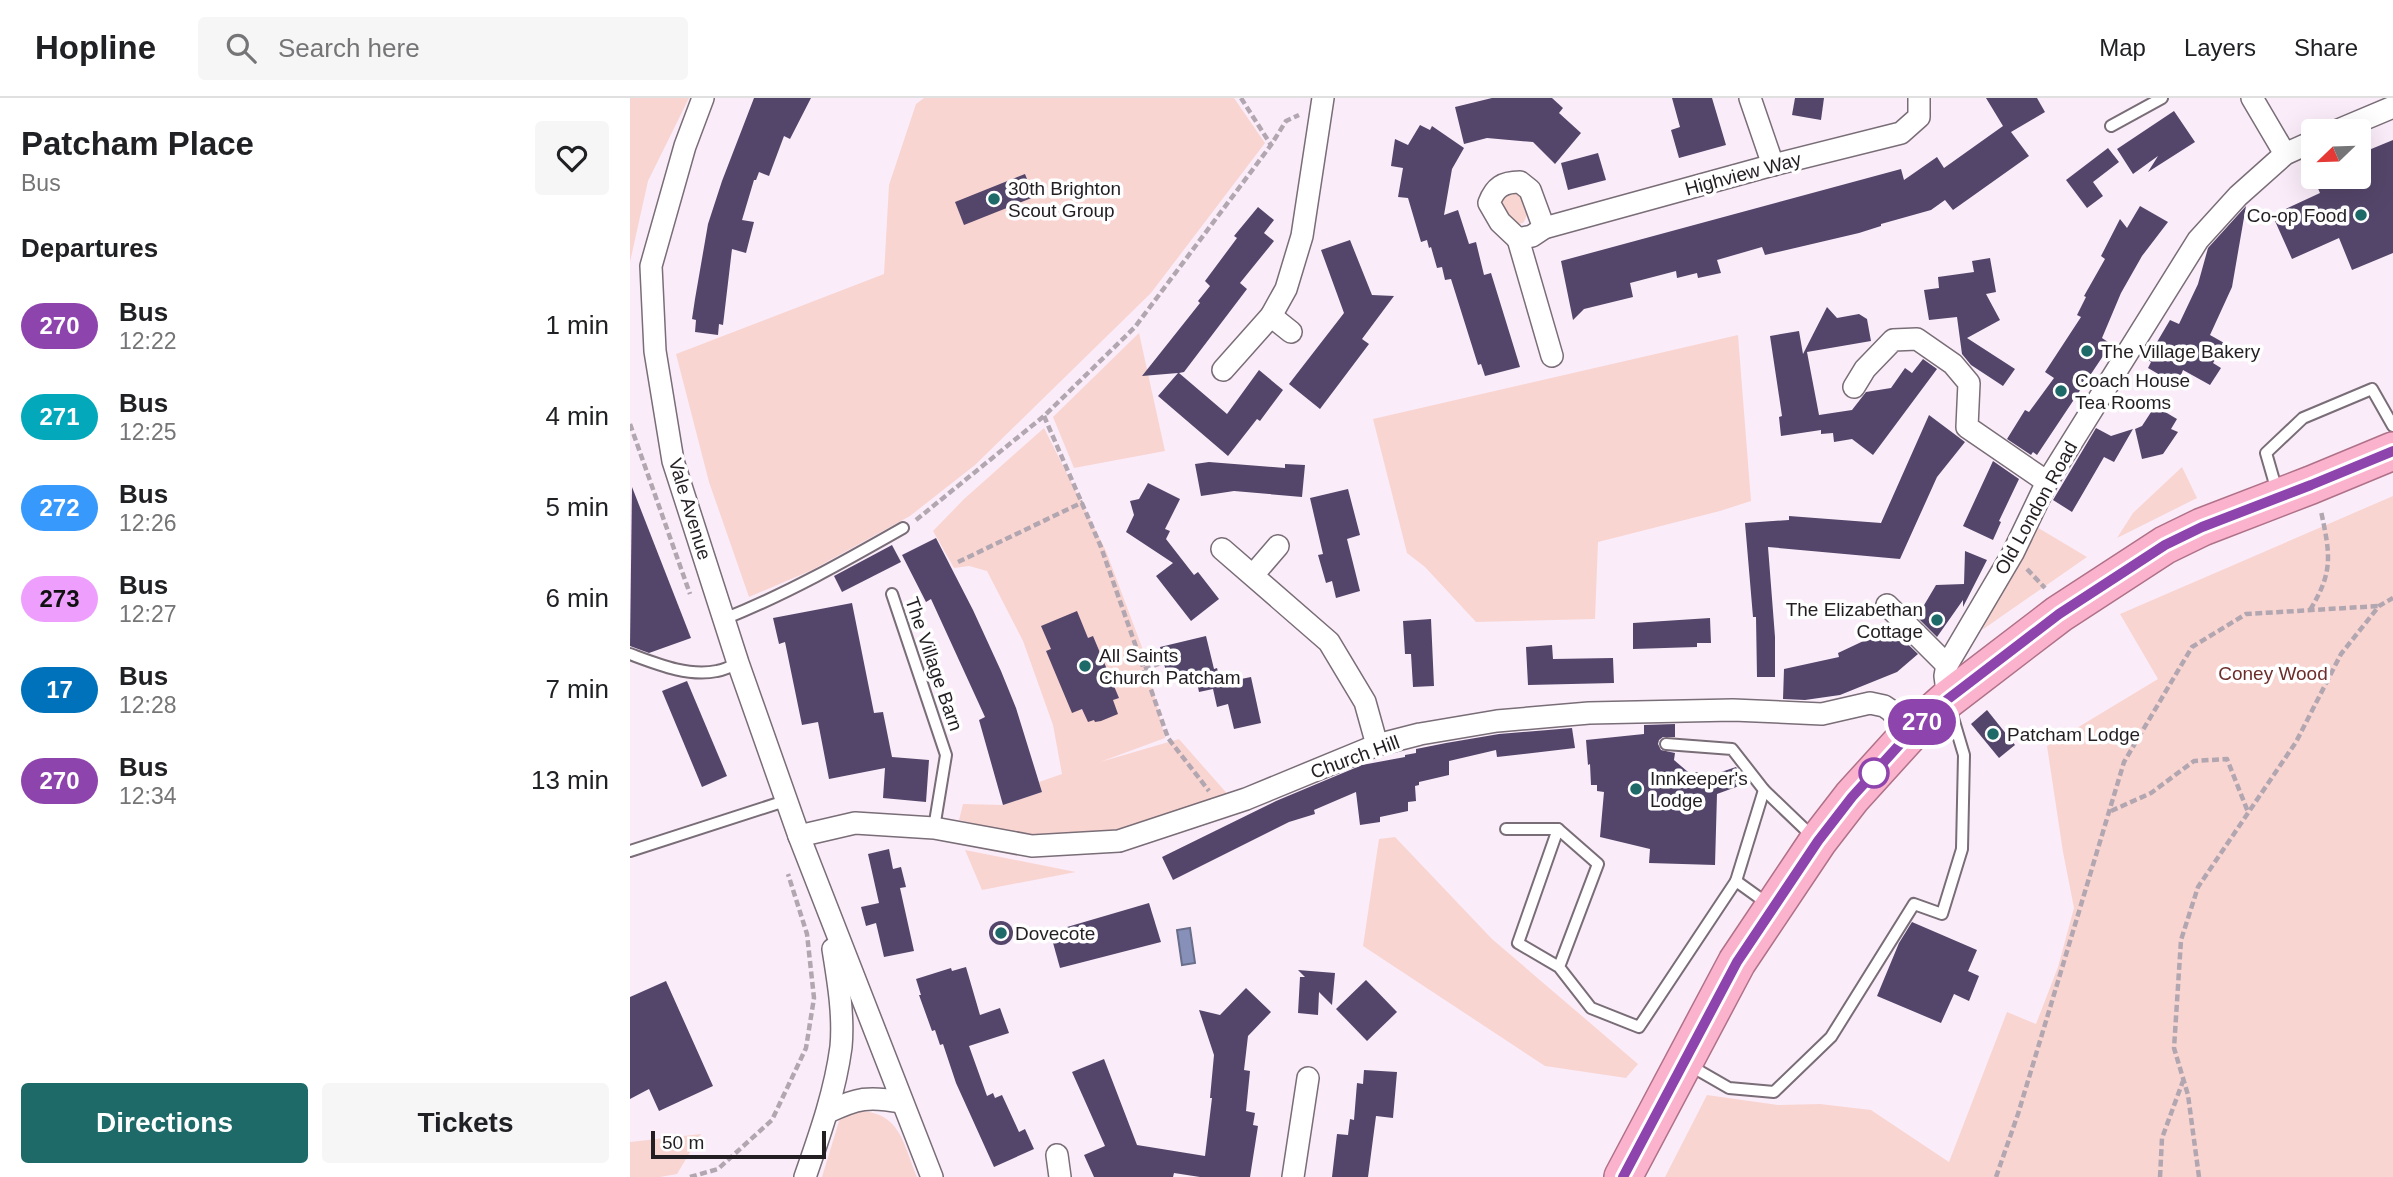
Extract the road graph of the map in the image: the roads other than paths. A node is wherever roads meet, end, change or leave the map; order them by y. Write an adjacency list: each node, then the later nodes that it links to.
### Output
1 (704, 98): 30 (street, Vale Avenue)
2 (1750, 98): 12 (street)
3 (1919, 98): 12 (street, Highview Way)
4 (2162, 98): 9 (lane)
5 (2252, 98): 11 (street)
6 (1322, 100): 15 (street)
7 (2393, 107): 8 (street)
8 (2364, 119)
9 (2110, 126)
10 (2301, 146): 11 (street, Old London Road)
11 (2285, 153): 22 (street, Old London Road)
12 (1773, 165): 13 (street, Highview Way)
13 (1545, 228): 14 (street, Highview Way); 14 (street)
14 (1518, 239): 17 (street)
15 (1271, 316): 16 (street); 18 (street)
16 (1291, 332)
17 (1552, 356)
18 (1223, 370)
19 (1854, 387): 22 (street)
20 (2393, 426): 23 (lane)
21 (2393, 451): 23 (highway)
22 (2047, 482): 33 (street, Old London Road)
23 (2278, 497): 33 (highway)
24 (903, 528): 30 (lane)
25 (1278, 546): 27 (street)
26 (1222, 550): 27 (street)
27 (1253, 575): 36 (street)
28 (892, 594): 39 (lane, The Village Barn)
29 (1887, 605): 33 (street)
30 (724, 619): 32 (street, Vale Avenue)
31 (630, 653): 32 (lane)
32 (738, 663): 38 (street, Vale Avenue)
33 (1948, 682): 34 (highway); 49 (lane)
34 (1911, 732): 36 (street, Church Hill); 43 (highway)
35 (1666, 744): 37 (lane)
36 (1377, 745): 39 (street, Church Hill)
37 (1764, 790): 43 (lane); 45 (lane)
38 (788, 800): 42 (street, Vale Avenue); 44 (lane)
39 (934, 828): 42 (street, Church Hill)
40 (1506, 829): 41 (lane)
41 (1558, 829): 48 (lane); 48 (lane)
42 (799, 836): 47 (street, Vale Avenue)
43 (1818, 841): 46 (highway)
44 (630, 851)
45 (1736, 881): 46 (lane); 48 (lane)
46 (1773, 908): 49 (highway)
47 (827, 909): 51 (street, Vale Avenue); 52 (street, Vale Avenue)
48 (1559, 967)
49 (1683, 1061): 58 (highway)
50 (1308, 1078): 57 (street)
51 (901, 1102): 52 (street); 55 (street, Vale Avenue)
52 (828, 1112): 54 (street, Vale Avenue)
53 (1057, 1155): 56 (street)
54 (805, 1177)
55 (932, 1177)
56 (1060, 1177)
57 (1293, 1177)
58 (1623, 1177)

